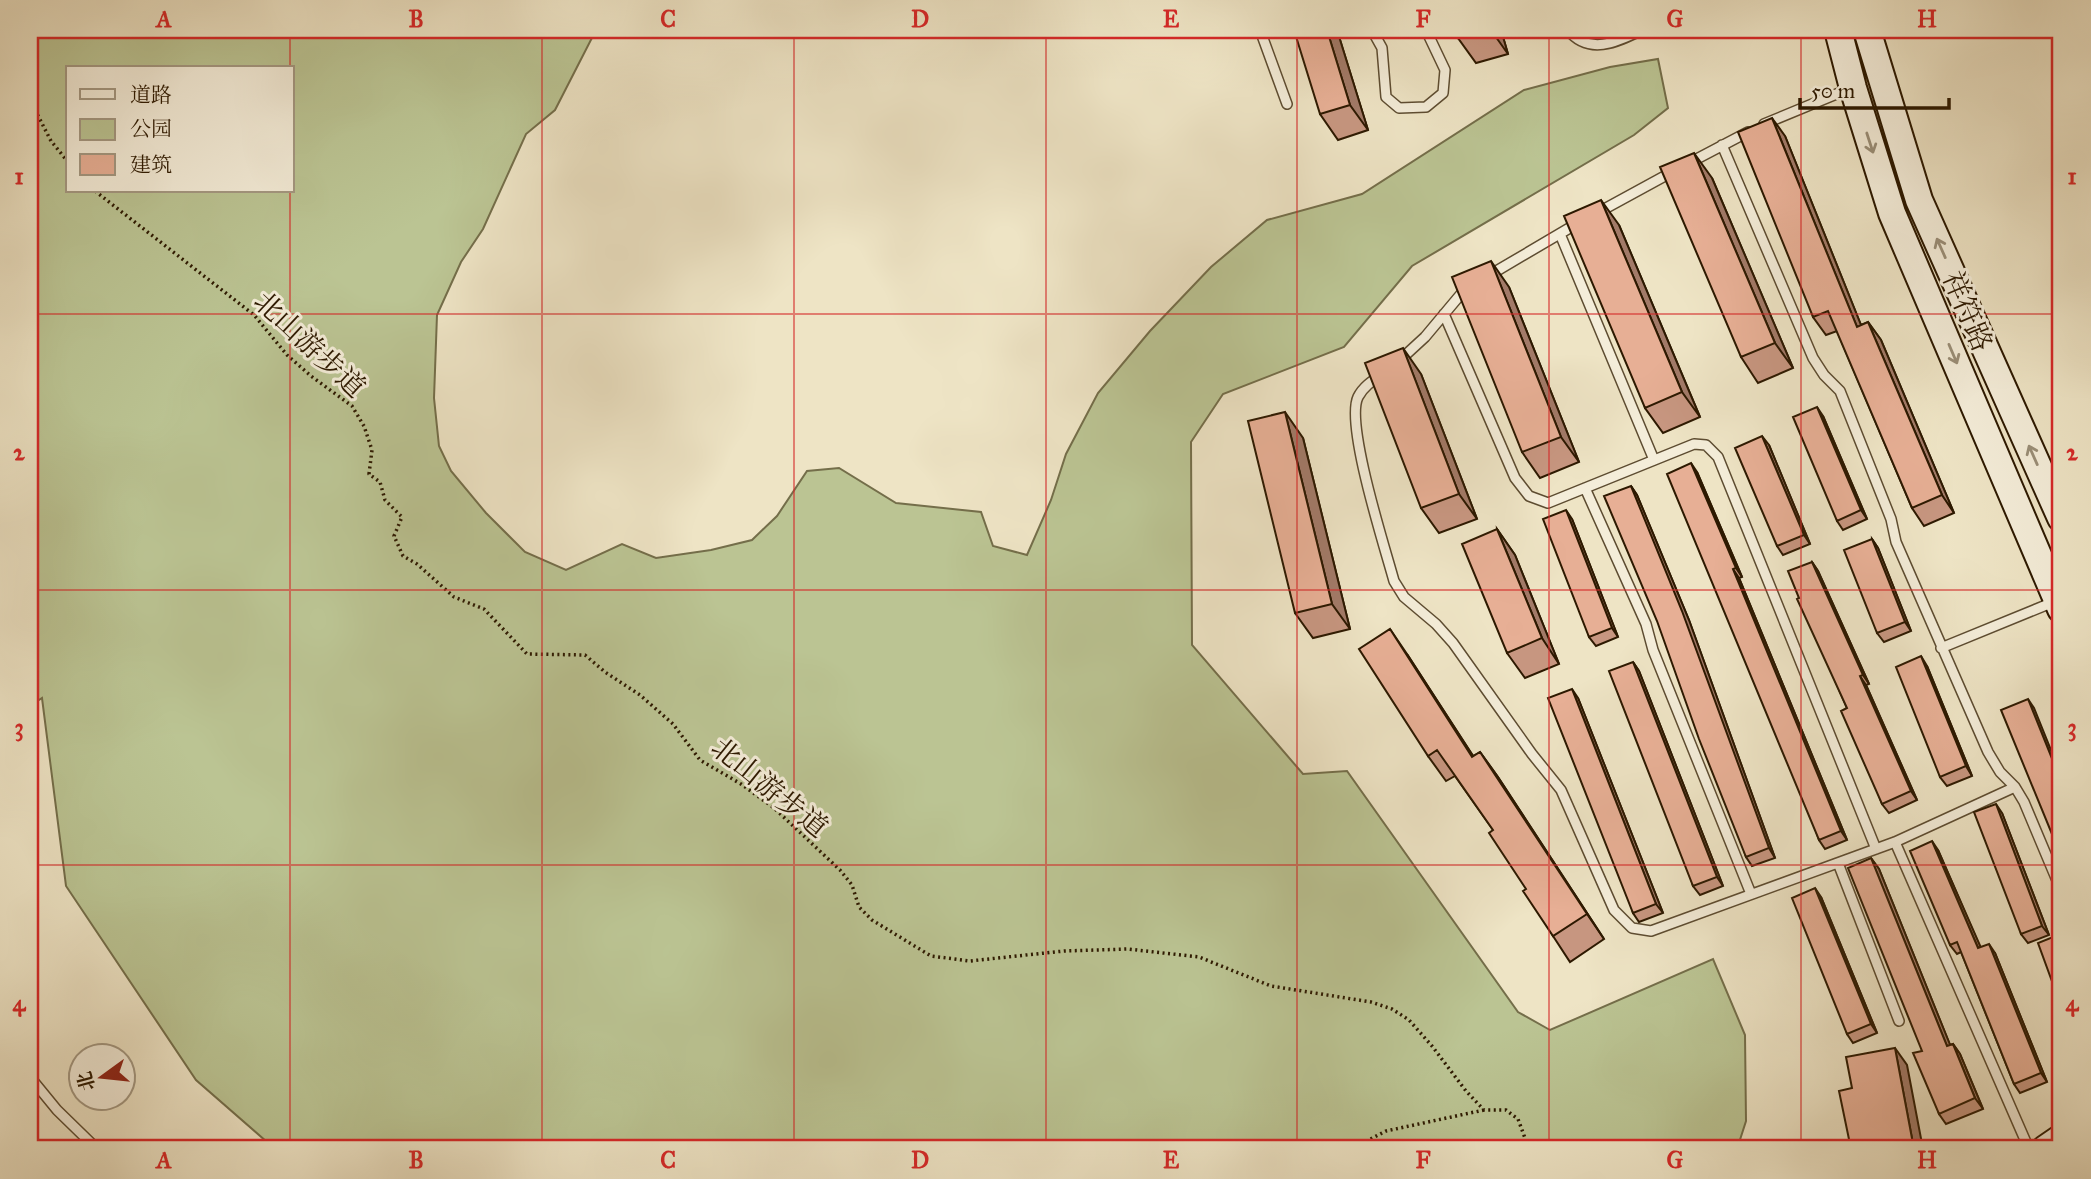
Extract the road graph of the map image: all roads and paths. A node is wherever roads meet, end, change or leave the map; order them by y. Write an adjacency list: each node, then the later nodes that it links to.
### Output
1 (1260, 30): 10 (lane)
2 (1372, 30): 3 (lane)
3 (1426, 30)
4 (1568, 30): 5 (lane)
5 (1642, 30)
6 (1838, 30): 8 (main road, 祥符路)
7 (1867, 30): 18 (main road, 祥符路, one-way to 7)
8 (1853, 88): 11 (lane); 19 (main road, 祥符路, one-way to 19)
9 (30, 100): 12 (path)
10 (1287, 104)
11 (1722, 145): 14 (lane); 20 (lane)
12 (66, 160)
13 (96, 192): 29 (path, 北山游步道)
14 (1560, 234): 15 (lane); 16 (lane)
15 (1444, 314): 17 (lane); 26 (lane)
16 (1654, 460): 17 (lane); 23 (lane)
17 (1585, 488): 26 (lane)
18 (2061, 518)
19 (2059, 605): 20 (lane)
20 (1941, 648): 21 (lane)
21 (2015, 787): 22 (lane); 25 (lane)
22 (1895, 842): 23 (lane); 34 (lane)
23 (1876, 849): 24 (lane)
24 (1838, 863): 26 (lane); 27 (lane)
25 (2061, 890)
26 (1751, 894)
27 (1899, 1021)
28 (30, 1077): 31 (lane)
29 (1484, 1110): 32 (path); 33 (path)
30 (2061, 1138): 35 (main road)
31 (97, 1149)
32 (1351, 1149)
33 (1529, 1149)
34 (2029, 1149)
35 (2045, 1149)

